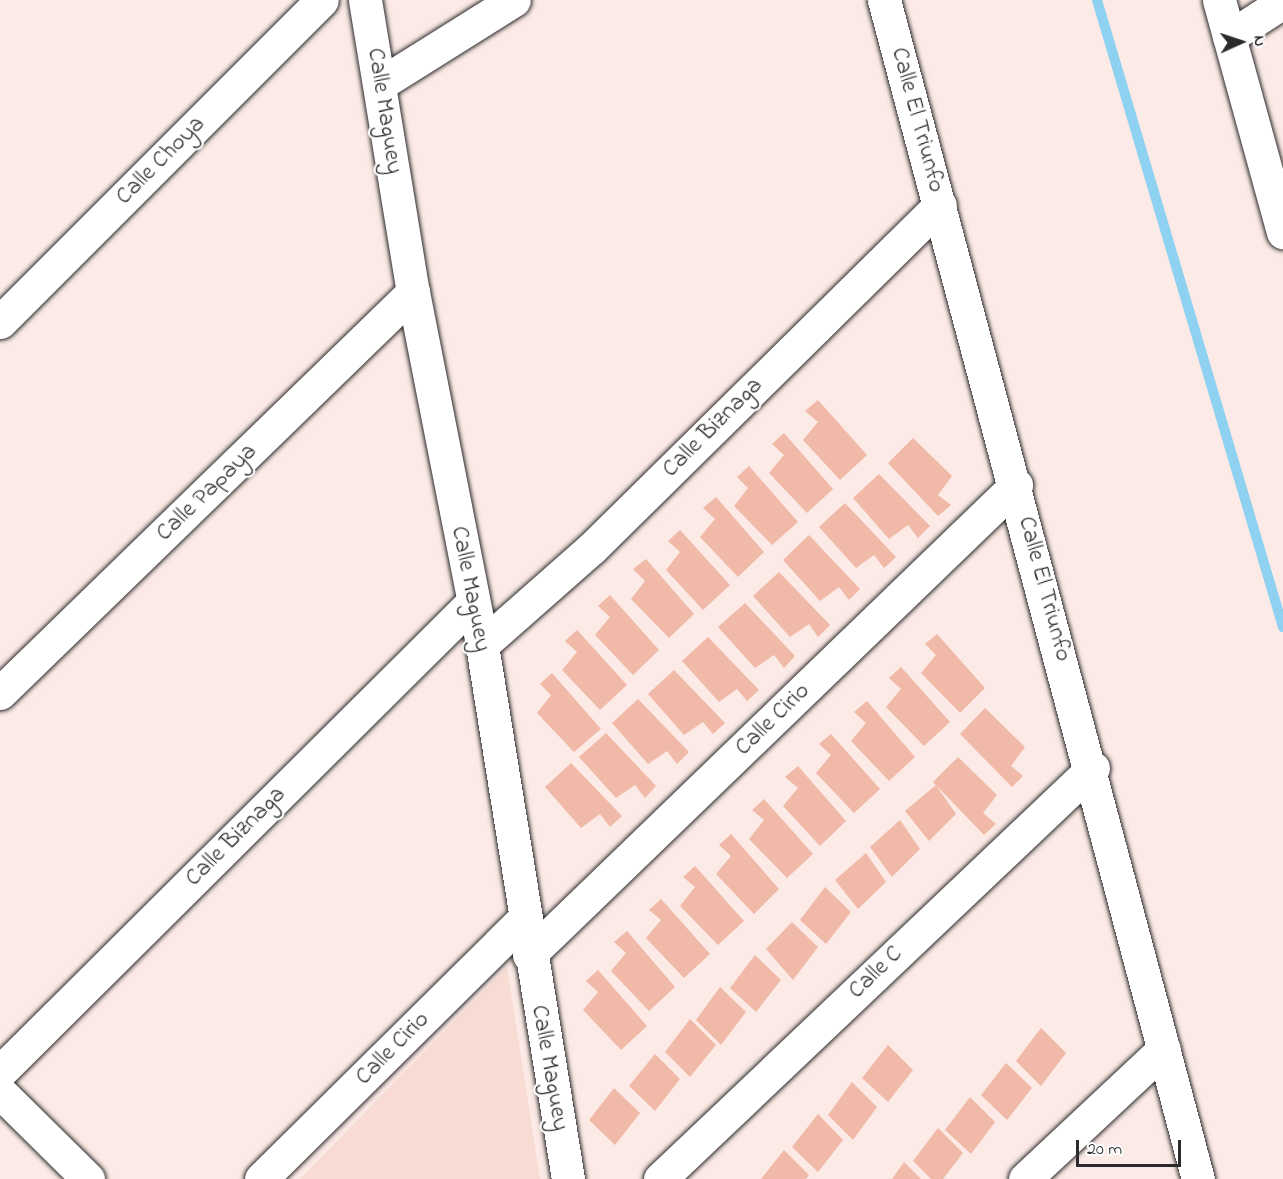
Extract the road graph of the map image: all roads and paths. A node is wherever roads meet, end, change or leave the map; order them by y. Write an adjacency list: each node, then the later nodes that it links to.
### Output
1 (322, 0): 12 (street, Calle Choya)
2 (365, 0): 8 (street, Calle Maguey)
3 (514, 0): 8 (street)
4 (884, 0): 9 (street, Calle El Triunfo)
5 (1219, 0): 7 (street)
6 (1283, 2): 7 (street)
7 (1229, 37): 10 (street)
8 (380, 84): 11 (street, Calle Maguey)
9 (940, 205): 13 (street, Calle El Triunfo); 15 (street, Calle Biznaga)
10 (1283, 232)
11 (413, 292): 14 (street, Calle Maguey); 16 (street, Calle Papaya)
12 (0, 322)
13 (1016, 485): 17 (street, Calle El Triunfo); 19 (street, Calle Cirio)
14 (472, 603): 15 (street, Calle Maguey); 21 (street, Calle Biznaga)
15 (482, 645): 18 (street, Calle Maguey)
16 (0, 693)
17 (1093, 768): 20 (street, Calle El Triunfo); 26 (street, Calle C)
18 (525, 918): 19 (street, Calle Maguey); 24 (street, Calle Cirio)
19 (529, 955): 25 (street, Calle Maguey)
20 (1164, 1049): 27 (street); 28 (street, Calle El Triunfo)
21 (0, 1072)
22 (0, 1092): 23 (street)
23 (88, 1179)
24 (261, 1179)
25 (568, 1179)
26 (660, 1179)
27 (1025, 1179)
28 (1198, 1179)

